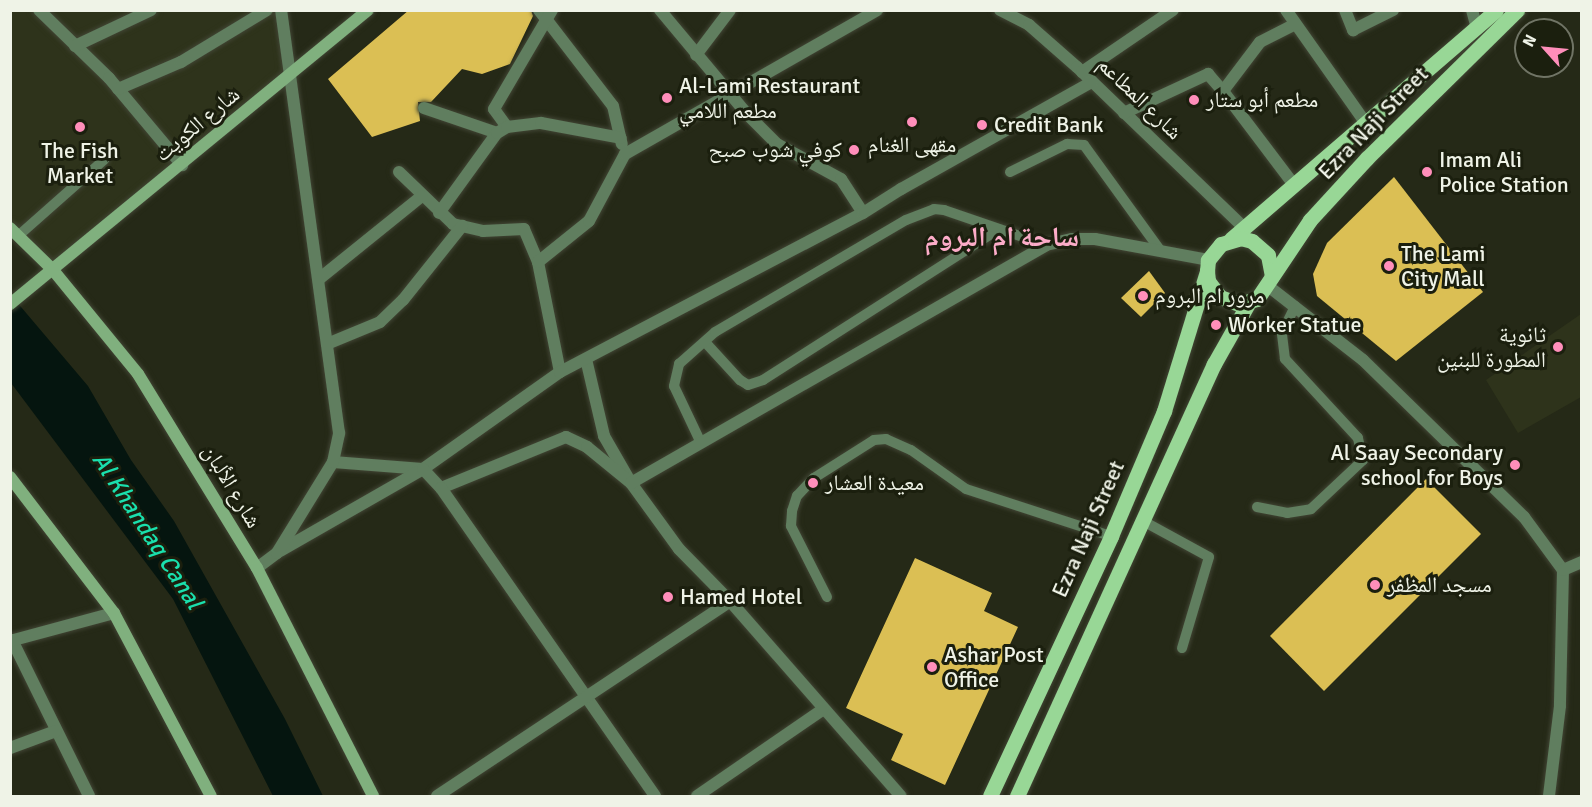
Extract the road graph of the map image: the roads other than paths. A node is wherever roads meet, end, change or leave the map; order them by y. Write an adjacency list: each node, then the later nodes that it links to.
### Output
1 (39, 10): 20 (street)
2 (151, 10): 20 (street)
3 (267, 10): 25 (street)
4 (368, 10): 23 (main road, شارع الكويت)
5 (660, 10): 21 (street)
6 (730, 10): 21 (street)
7 (877, 10): 27 (street)
8 (1000, 10): 22 (street, شارع المطاعم)
9 (1173, 10): 22 (street)
10 (1287, 10): 18 (street)
11 (1345, 10): 12 (street)
12 (1393, 10)
13 (1472, 10): 19 (street)
14 (1496, 10): 19 (main road, Ezra Naji Street)
15 (1517, 10): 55 (main road, Ezra Naji Street)
16 (284, 12): 23 (street)
17 (546, 14): 29 (street); 34 (street)
18 (1295, 24): 26 (street); 31 (street)
19 (1477, 29): 31 (main road, Ezra Naji Street)
20 (75, 45): 25 (street)
21 (696, 55): 27 (street)
22 (1082, 72): 24 (street, شارع المطاعم)
23 (291, 74): 37 (main road, شارع الكويت); 54 (street)
24 (1092, 82): 30 (street, شارع المطاعم); 43 (street)
25 (118, 89): 37 (street)
26 (1223, 91): 30 (street); 40 (street)
27 (730, 94): 35 (street); 43 (street)
28 (424, 108): 32 (street)
29 (494, 110): 32 (street); 33 (street)
30 (1124, 113): 45 (street, شارع المطاعم)
31 (1367, 125): 40 (main road, Ezra Naji Street)
32 (483, 129): 33 (street)
33 (502, 130): 34 (street); 42 (street)
34 (621, 138): 35 (street)
35 (625, 154): 51 (street)
36 (104, 160): 47 (lane)
37 (182, 165): 53 (main road, شارع الكويت)
38 (399, 172): 41 (street)
39 (1010, 172): 50 (lane)
40 (1294, 185): 45 (main road, Ezra Naji Street)
41 (422, 196): 42 (street); 54 (street)
42 (439, 213): 44 (street)
43 (863, 213): 61 (street)
44 (462, 226): 51 (street); 60 (street)
45 (1243, 227): 48 (main road, Ezra Naji Street)
46 (999, 229): 49 (lane); 59 (lane); 59 (lane)
47 (14, 232): 53 (main road, شارع الألبان)
48 (1231, 239): 52 (main road); 55 (main road)
49 (1046, 245): 50 (street); 63 (street)
50 (1160, 250): 52 (street)
51 (538, 261): 62 (street)
52 (1208, 265): 56 (main road); 71 (main road, Ezra Naji Street)
53 (53, 270): 57 (main road, شارع الكويت); 74 (main road, شارع الألبان)
54 (319, 279): 60 (street)
55 (1270, 281): 56 (main road); 58 (street)
56 (1249, 302): 70 (main road, Ezra Naji Street)
57 (10, 304)
58 (1295, 306): 69 (lane); 75 (street)
59 (705, 342): 63 (lane)
60 (327, 344): 64 (street)
61 (586, 359): 62 (street); 67 (street)
62 (560, 372): 65 (street)
63 (701, 443): 67 (street)
64 (333, 462): 65 (street); 72 (street)
65 (423, 470): 68 (street); 72 (street)
66 (10, 477): 78 (main road)
67 (631, 483): 68 (street); 77 (street)
68 (441, 488): 81 (street)
69 (1257, 507)
70 (1143, 520): 80 (lane); 93 (main road, Ezra Naji Street)
71 (1111, 536): 76 (lane); 92 (main road, Ezra Naji Street)
72 (277, 553): 74 (street)
73 (1581, 562): 75 (street)
74 (257, 568): 87 (main road, شارع الألبان)
75 (1563, 570): 94 (street)
76 (827, 597)
77 (730, 601): 81 (street); 82 (street)
78 (114, 613): 79 (street); 86 (main road)
79 (11, 640): 83 (street)
80 (1182, 648)
81 (585, 698): 88 (street); 89 (street)
82 (822, 710): 90 (street); 91 (street)
83 (56, 731): 84 (street); 85 (street)
84 (10, 748)
85 (88, 796)
86 (212, 796)
87 (373, 796)
88 (437, 796)
89 (654, 796)
90 (697, 796)
91 (901, 796)
92 (990, 796)
93 (1017, 796)
94 (1549, 796)

